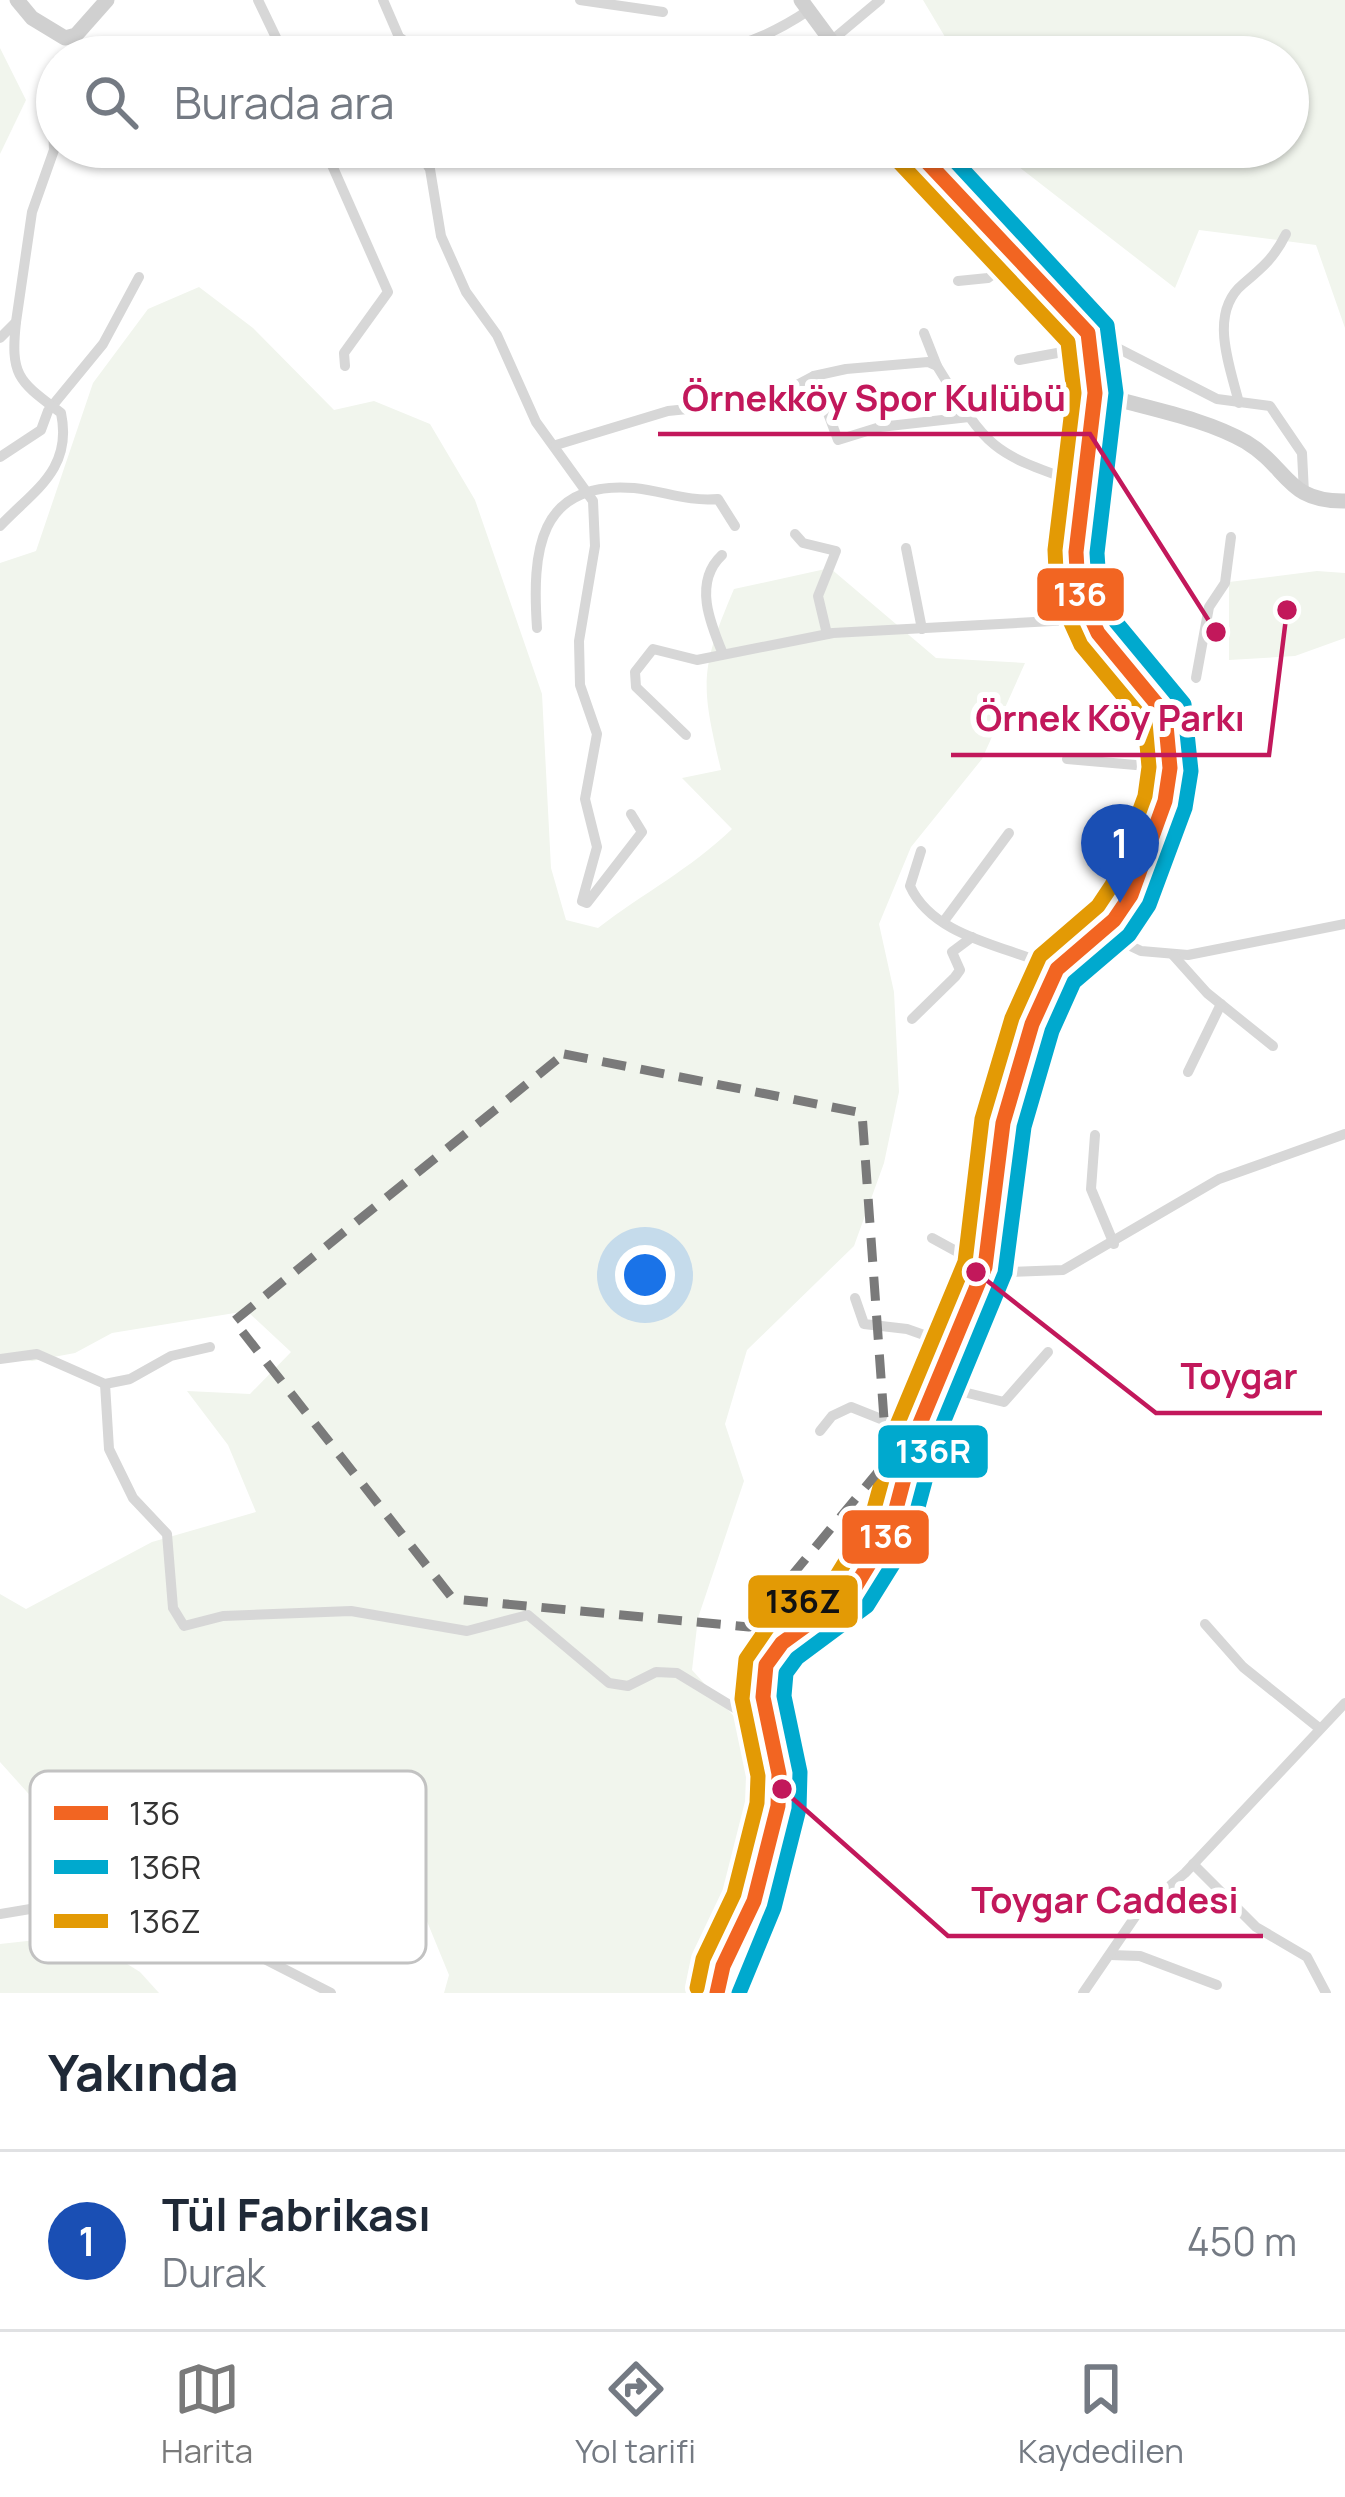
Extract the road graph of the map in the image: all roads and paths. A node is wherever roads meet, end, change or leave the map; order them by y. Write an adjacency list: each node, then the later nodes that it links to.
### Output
1 (17, 0): 9 (main road)
2 (107, 0): 10 (main road)
3 (258, 0): 11 (street)
4 (383, 0): 12 (street)
5 (580, 0): 8 (street)
6 (880, 0): 15 (street)
7 (805, 5): 13 (street); 14 (main road)
8 (663, 12)
9 (62, 36)
10 (72, 36)
11 (273, 36)
12 (399, 36)
13 (759, 36)
14 (827, 36)
15 (837, 36)
16 (48, 168): 24 (street)
17 (333, 168): 29 (street)
18 (429, 168): 36 (street)
19 (933, 168): 21 (main road)
20 (1286, 234): 33 (street)
21 (1018, 256): 23 (street); 27 (main road)
22 (140, 277): 34 (street)
23 (958, 281)
24 (16, 322): 26 (street); 34 (street)
25 (924, 333): 30 (street)
26 (0, 338)
27 (1089, 340): 28 (street); 32 (main road); 33 (street)
28 (1019, 360)
29 (345, 366)
30 (937, 366): 31 (street); 35 (street)
31 (814, 376): 35 (street); 36 (street)
32 (1095, 394): 38 (main road); 40 (main road)
33 (1239, 403): 40 (street)
34 (52, 406): 37 (street); 42 (street)
35 (969, 417): 38 (street)
36 (556, 445): 39 (street)
37 (0, 457)
38 (1088, 486): 48 (main road)
39 (588, 490): 43 (street); 49 (street); 57 (street)
40 (1304, 496): 41 (main road)
41 (1345, 501)
42 (0, 526)
43 (735, 526)
44 (795, 534): 51 (street)
45 (1232, 537): 53 (street)
46 (906, 548): 50 (street)
47 (722, 555): 52 (street)
48 (1089, 619): 50 (street); 56 (main road)
49 (537, 628)
50 (922, 628): 51 (street)
51 (827, 634): 52 (street)
52 (723, 655): 54 (street)
53 (1196, 678)
54 (686, 735)
55 (1067, 759): 56 (street)
56 (1170, 768): 60 (main road)
57 (631, 814)
58 (1009, 833): 61 (street)
59 (922, 851): 61 (street)
60 (1114, 920): 64 (street); 65 (main road)
61 (944, 921): 63 (street)
62 (1345, 924): 64 (street)
63 (972, 937): 65 (street); 67 (street)
64 (1173, 955): 66 (street)
65 (1057, 969): 74 (main road)
66 (1221, 1004): 68 (street); 69 (street)
67 (912, 1019)
68 (1273, 1046)
69 (1188, 1072)
70 (1345, 1134): 73 (street)
71 (1095, 1135): 73 (street)
72 (932, 1238): 74 (street)
73 (1114, 1244): 74 (street)
74 (984, 1270): 76 (main road)
75 (855, 1298): 76 (street)
76 (956, 1346): 81 (main road)
77 (210, 1347): 80 (street)
78 (1048, 1352): 81 (street)
79 (0, 1359): 80 (street)
80 (105, 1384): 87 (street)
81 (935, 1385): 83 (main road)
82 (820, 1431): 83 (street)
83 (916, 1433): 87 (main road)
84 (1205, 1624): 86 (street)
85 (1345, 1703): 86 (street)
86 (1319, 1727): 88 (street)
87 (770, 1729): 95 (main road)
88 (1193, 1864): 91 (street); 97 (street)
89 (30, 1909): 90 (street)
90 (0, 1914)
91 (1110, 1955): 93 (street); 96 (street)
92 (267, 1963): 94 (street)
93 (1217, 1985)
94 (331, 1993)
95 (717, 1993)
96 (1083, 1993)
97 (1326, 1993)

